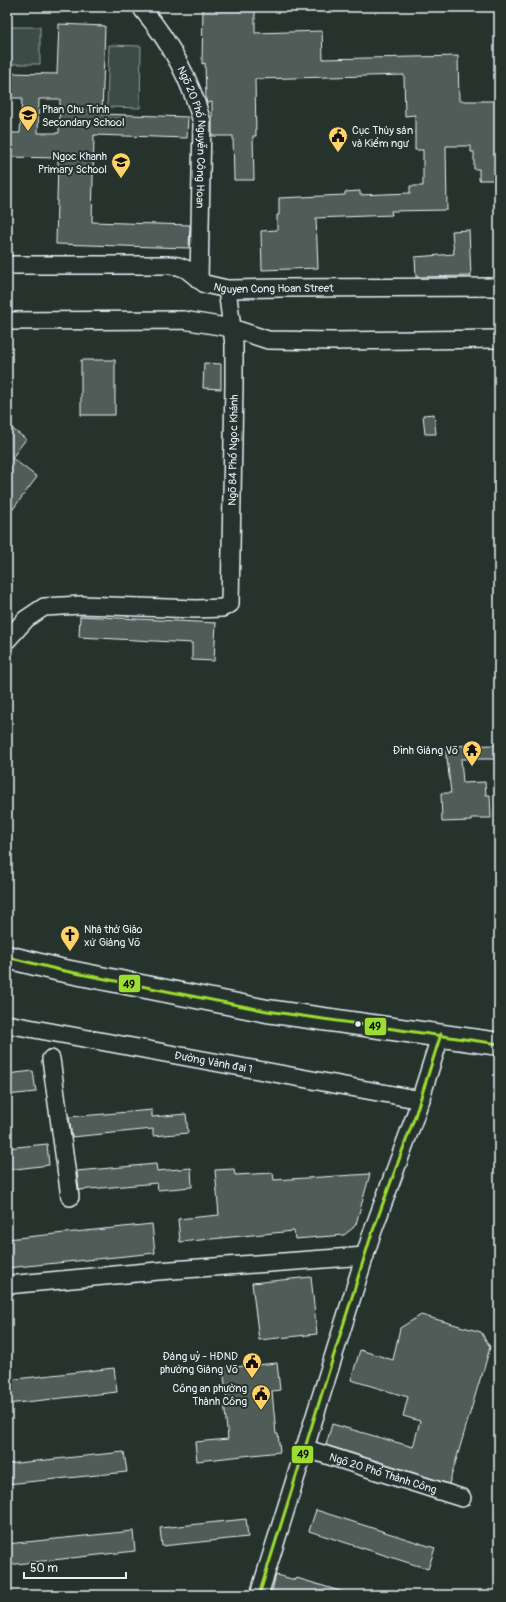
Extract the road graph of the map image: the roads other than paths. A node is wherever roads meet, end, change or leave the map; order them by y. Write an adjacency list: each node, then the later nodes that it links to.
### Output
1 (143, 7): 3 (street, Ngõ 20 Phố Nguyễn Công Hoan)
2 (7, 265): 3 (street, Nguyen Cong Hoan Street)
3 (199, 280): 5 (street, Nguyen Cong Hoan Street)
4 (499, 287): 5 (street, Nguyen Cong Hoan Street)
5 (227, 289): 7 (street)
6 (7, 321): 7 (street)
7 (232, 328): 8 (street); 9 (street, Ngõ 84 Phố Ngọc Khánh)
8 (499, 339)
9 (7, 640)
10 (7, 957): 12 (main road)
11 (7, 1024): 15 (street, Đường Vành đai 1)
12 (441, 1034): 13 (main road); 15 (street)
13 (499, 1044)
14 (51, 1059): 16 (street)
15 (421, 1100): 17 (street)
16 (70, 1197)
17 (365, 1256): 18 (street); 19 (street)
18 (7, 1285)
19 (304, 1448): 20 (street, Ngõ 20 Phố Thành Công); 21 (street)
20 (462, 1498)
21 (259, 1595)

